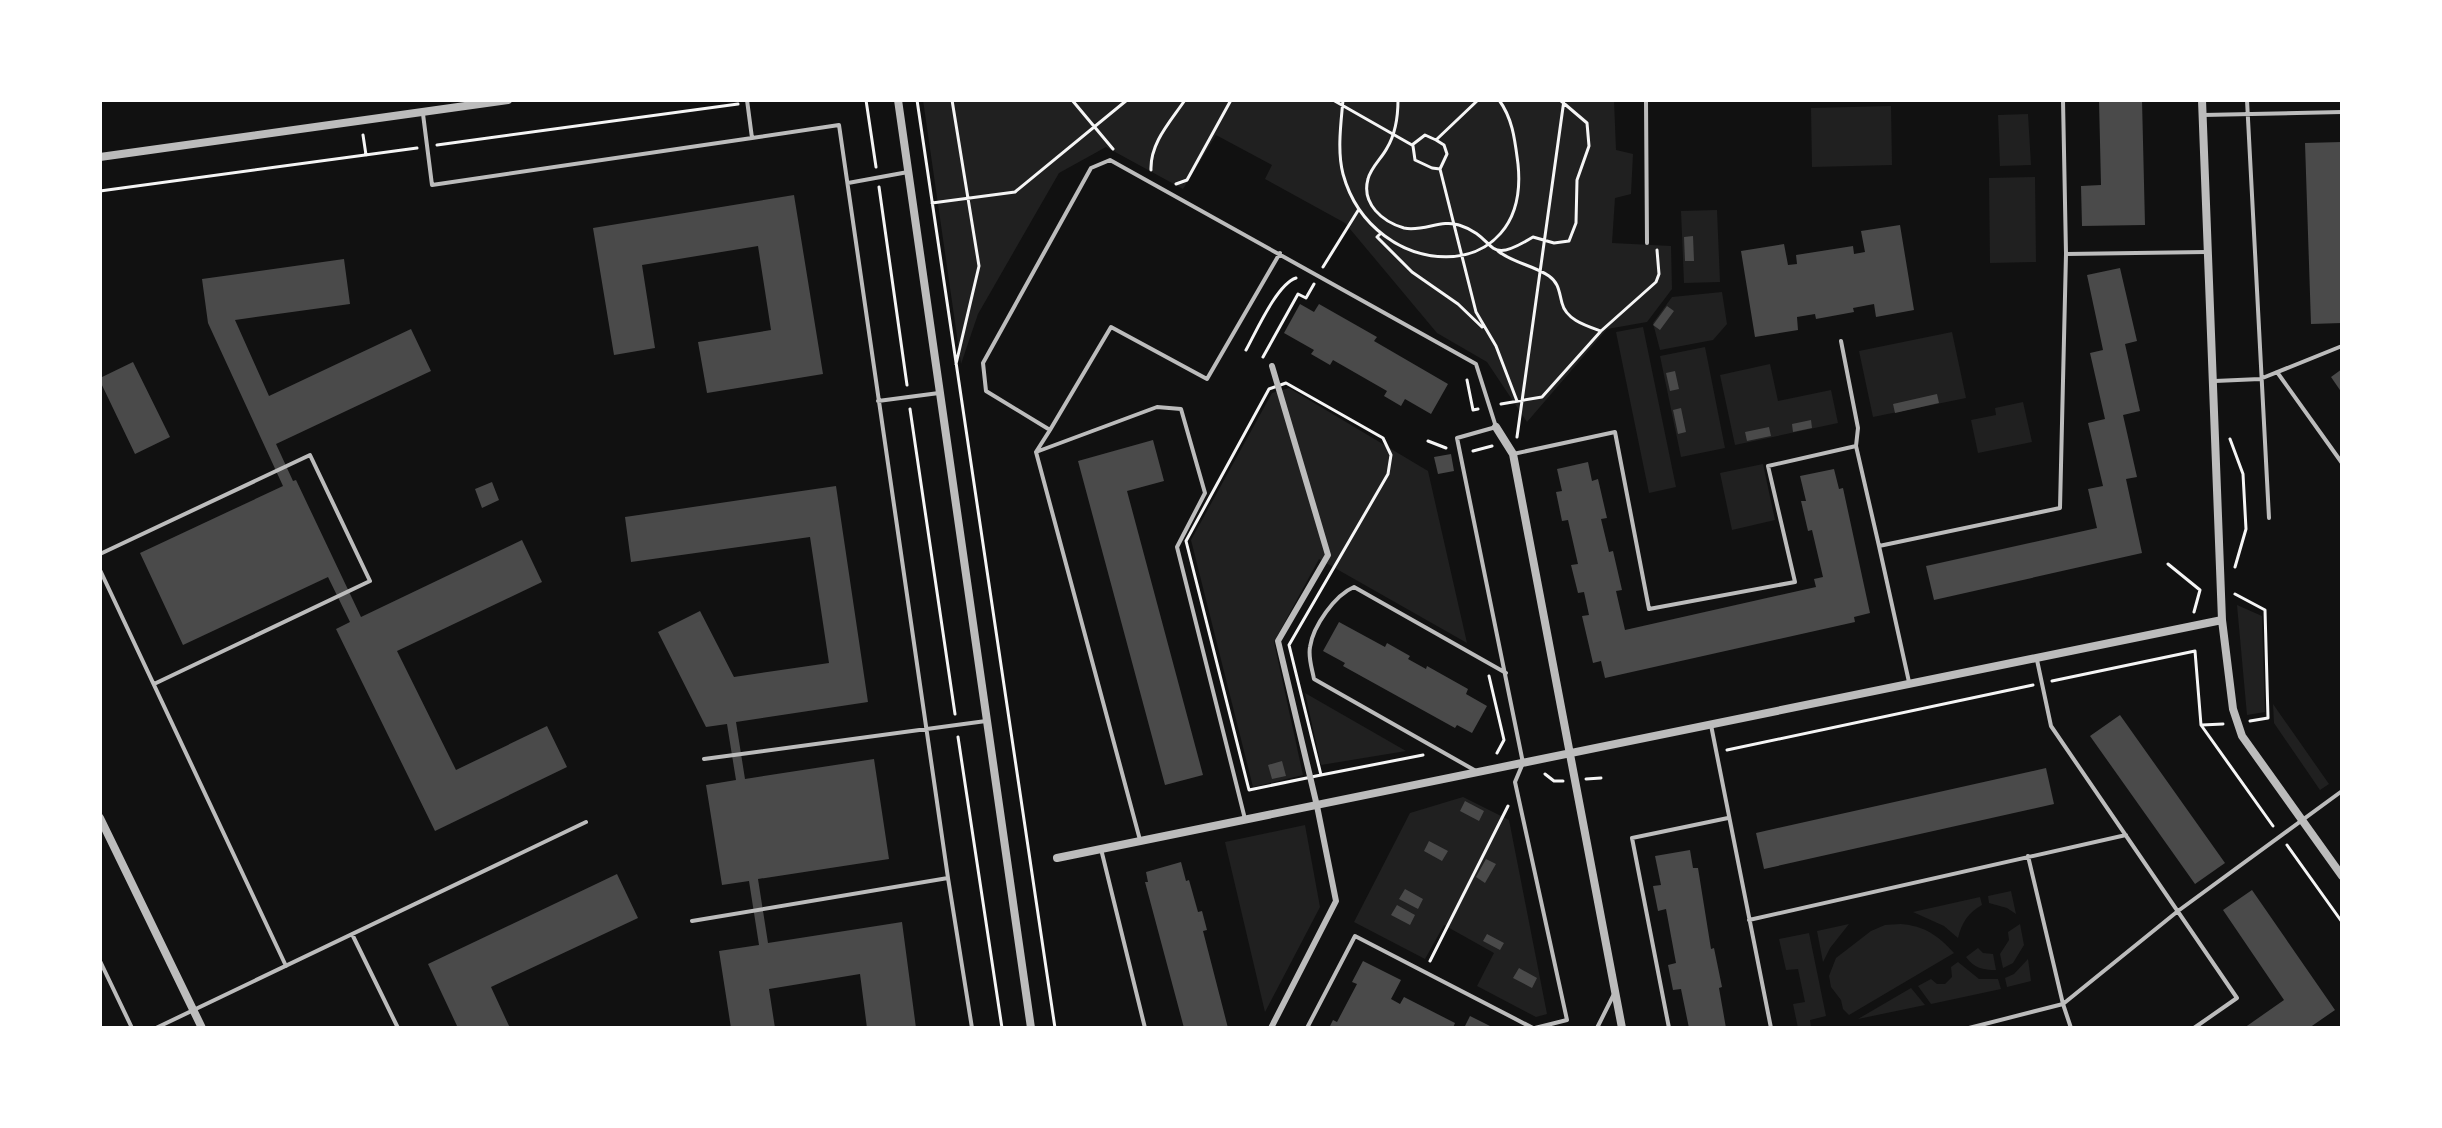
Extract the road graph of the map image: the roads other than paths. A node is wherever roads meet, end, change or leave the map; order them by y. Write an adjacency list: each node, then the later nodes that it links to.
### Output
1 (508, 100): 8 (street)
2 (747, 100): 12 (lane)
3 (898, 100): 14 (street)
4 (1646, 100): 16 (lane)
5 (2063, 100): 19 (lane)
6 (2202, 100): 11 (street)
7 (2247, 100): 10 (lane)
8 (423, 112): 12 (lane); 13 (street)
9 (2342, 112): 10 (lane)
10 (2247, 113): 11 (lane); 24 (lane)
11 (2203, 115): 17 (street)
12 (752, 138): 15 (lane)
13 (100, 157)
14 (908, 172): 15 (lane); 26 (street)
15 (848, 183): 27 (lane)
16 (1647, 243)
17 (2208, 252): 19 (lane); 25 (street)
18 (1280, 253): 28 (lane); 29 (lane); 29 (lane)
19 (2066, 254): 35 (lane)
20 (1841, 341): 30 (lane)
21 (2342, 346): 23 (lane)
22 (1272, 366): 51 (street)
23 (2277, 372): 24 (lane); 33 (lane)
24 (2260, 379): 25 (lane); 34 (lane)
25 (2213, 381): 38 (street)
26 (940, 393): 27 (lane); 43 (street)
27 (878, 401): 45 (lane)
28 (1496, 427): 32 (street); 40 (lane)
29 (1050, 430): 31 (lane)
30 (1856, 446): 32 (lane); 35 (lane)
31 (1036, 452): 54 (lane); 58 (lane)
32 (1513, 454): 46 (street)
33 (2342, 463)
34 (2269, 518)
35 (1879, 546): 42 (lane)
36 (100, 554): 41 (lane)
37 (100, 570): 41 (lane)
38 (2222, 620): 39 (street); 55 (street)
39 (2037, 658): 42 (street); 57 (lane)
40 (1507, 674): 48 (lane); 49 (lane)
41 (154, 684): 69 (lane)
42 (1910, 684): 44 (street)
43 (986, 721): 45 (lane); 78 (street)
44 (1711, 725): 46 (street); 53 (lane)
45 (926, 729): 47 (lane); 63 (lane)
46 (1570, 754): 48 (street); 70 (street)
47 (704, 759)
48 (1523, 763): 49 (street); 82 (lane)
49 (1478, 772): 51 (street)
50 (2342, 791): 55 (lane)
51 (1317, 806): 54 (street); 80 (street)
52 (100, 818): 72 (street)
53 (1728, 818): 65 (lane); 85 (lane)
54 (1245, 819): 58 (street)
55 (2303, 820): 62 (street); 64 (lane)
56 (586, 822): 67 (lane)
57 (2126, 835): 60 (lane); 64 (lane)
58 (1140, 840): 59 (street)
59 (1101, 849): 61 (street); 79 (lane)
60 (2028, 856): 65 (lane); 71 (lane)
61 (1057, 858)
62 (2342, 876)
63 (948, 878): 66 (lane); 77 (lane)
64 (2178, 911): 71 (lane); 89 (lane)
65 (1749, 920): 86 (lane)
66 (692, 921)
67 (352, 934): 69 (lane); 76 (lane)
68 (100, 961): 73 (lane)
69 (286, 966): 72 (lane)
70 (1615, 991): 83 (lane); 84 (street)
71 (2063, 1004): 87 (lane); 88 (lane)
72 (193, 1011): 74 (lane); 75 (street)
73 (132, 1028)
74 (156, 1028)
75 (202, 1028)
76 (398, 1028)
77 (972, 1028)
78 (1031, 1028)
79 (1145, 1028)
80 (1271, 1028)
81 (1307, 1028): 82 (lane)
82 (1534, 1028)
83 (1597, 1028)
84 (1622, 1028)
85 (1669, 1028)
86 (1771, 1028)
87 (1969, 1028)
88 (2071, 1028)
89 (2194, 1028)

